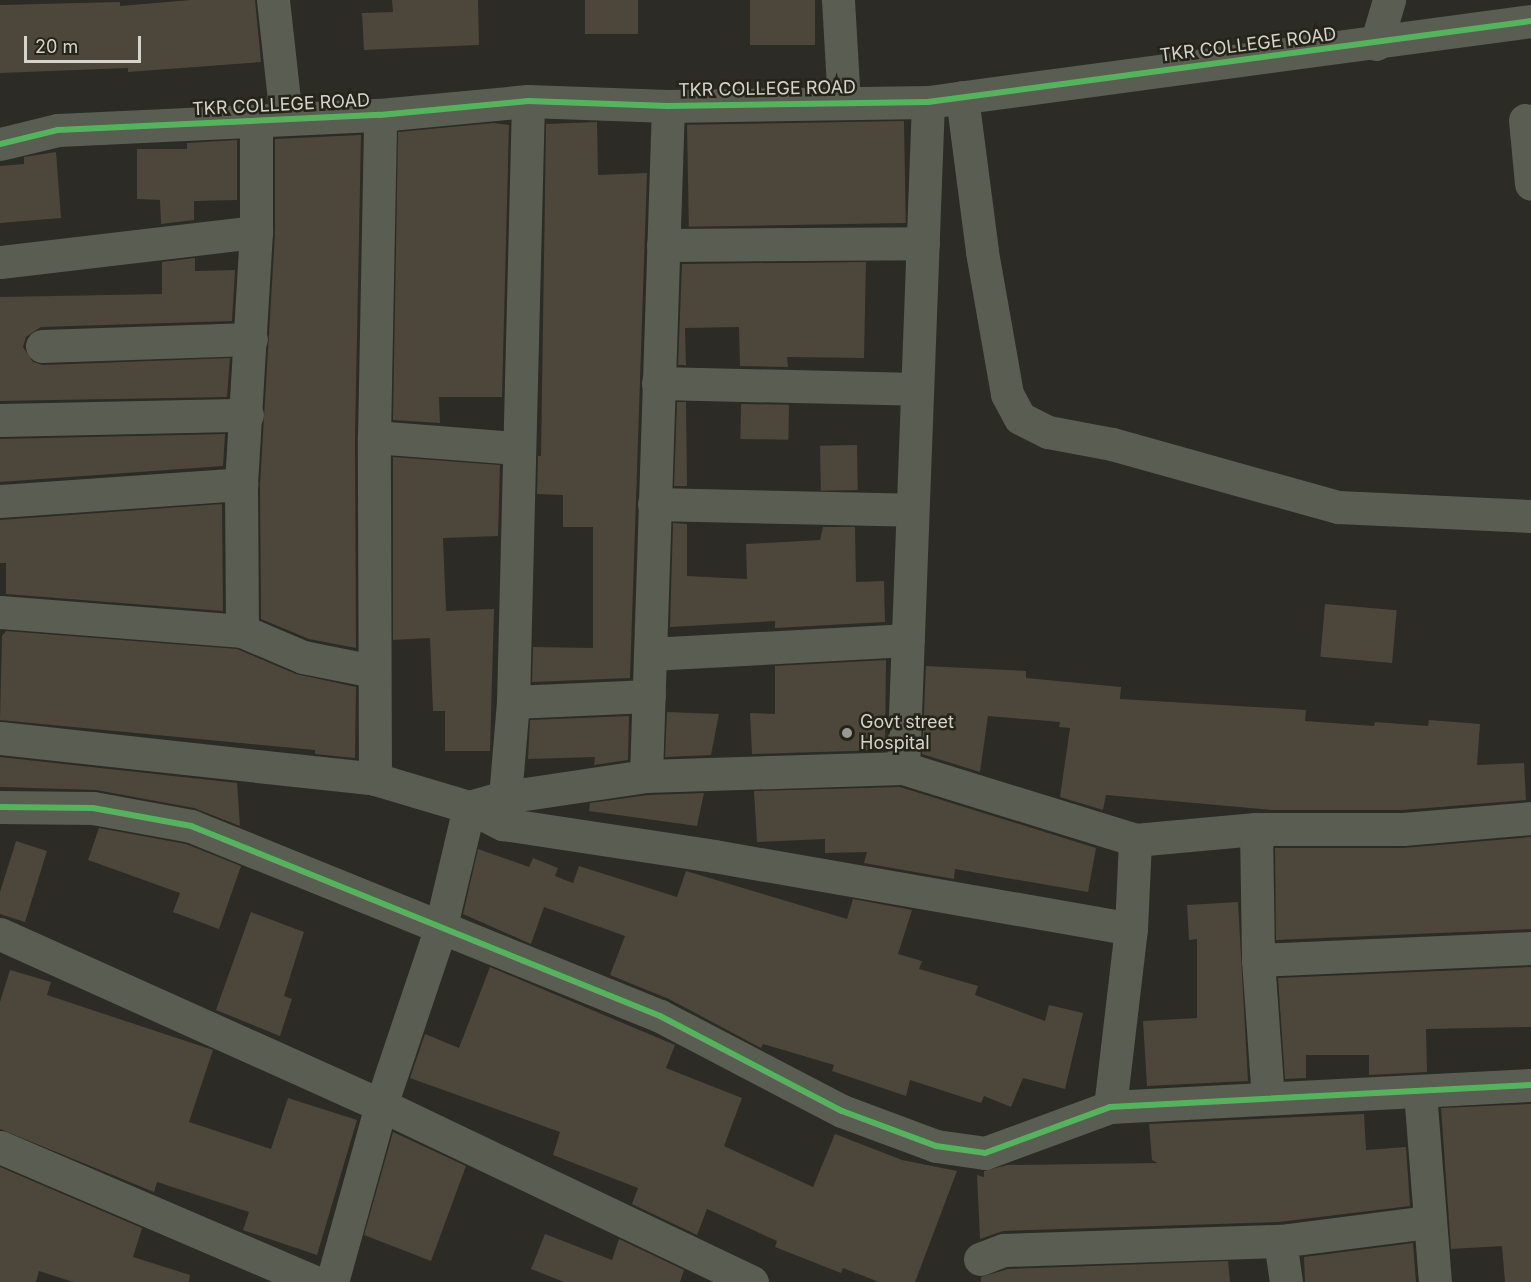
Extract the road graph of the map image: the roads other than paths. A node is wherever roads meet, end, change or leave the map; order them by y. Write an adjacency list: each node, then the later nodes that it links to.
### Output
1 (273, 0): 12 (street)
2 (838, 0): 9 (street)
3 (1389, 0): 5 (street)
4 (1531, 21): 5 (street, TKR COLLEGE ROAD)
5 (1376, 44): 6 (street, TKR COLLEGE ROAD)
6 (962, 97): 8 (street, TKR COLLEGE ROAD); 32 (street)
7 (528, 101): 10 (street, TKR COLLEGE ROAD); 11 (street, TKR COLLEGE ROAD); 27 (street)
8 (927, 102): 9 (street, TKR COLLEGE ROAD); 17 (street)
9 (843, 103): 10 (street, TKR COLLEGE ROAD)
10 (668, 106): 18 (street)
11 (380, 115): 12 (street, TKR COLLEGE ROAD); 26 (street)
12 (271, 119): 14 (street, TKR COLLEGE ROAD); 16 (street)
13 (1525, 120): 15 (street)
14 (0, 144)
15 (1531, 184)
16 (256, 232): 19 (street); 20 (street)
17 (923, 243): 18 (street); 23 (street)
18 (663, 245): 22 (street)
19 (0, 262)
20 (251, 339): 21 (street); 24 (street)
21 (42, 346)
22 (658, 383): 23 (street); 30 (street)
23 (917, 389): 31 (street)
24 (247, 415): 25 (street); 28 (street)
25 (0, 420)
26 (374, 437): 27 (street); 37 (street)
27 (518, 448): 39 (street)
28 (241, 484): 29 (street); 34 (street)
29 (0, 501)
30 (654, 504): 31 (street); 36 (street)
31 (912, 510): 35 (street)
32 (1531, 516)
33 (0, 612): 34 (street)
34 (242, 631): 37 (street)
35 (908, 640): 36 (street); 41 (street)
36 (650, 654): 38 (street)
37 (374, 671): 43 (street)
38 (649, 696): 39 (street); 42 (street)
39 (513, 702): 44 (street)
40 (0, 738): 43 (street)
41 (903, 768): 42 (street); 49 (street)
42 (645, 776): 44 (street)
43 (375, 779): 46 (street)
44 (505, 797): 46 (street)
45 (0, 807): 51 (street)
46 (469, 807): 50 (street); 51 (street)
47 (1531, 818): 48 (street)
48 (1256, 829): 49 (street); 54 (street)
49 (1135, 840): 50 (street)
50 (1131, 929): 59 (street)
51 (441, 930): 58 (street); 59 (street)
52 (0, 934): 58 (street)
53 (1531, 948): 54 (street)
54 (1258, 960): 57 (street)
55 (1531, 1085): 56 (street)
56 (1420, 1092): 57 (street); 61 (street)
57 (1268, 1098): 59 (street)
58 (381, 1105): 65 (street); 66 (street)
59 (1110, 1107)
60 (0, 1147): 64 (street)
61 (1429, 1222): 62 (street); 68 (street)
62 (1280, 1241): 63 (street); 67 (street)
63 (980, 1259)
64 (315, 1282)
65 (332, 1282)
66 (752, 1282)
67 (1286, 1282)
68 (1435, 1282)

